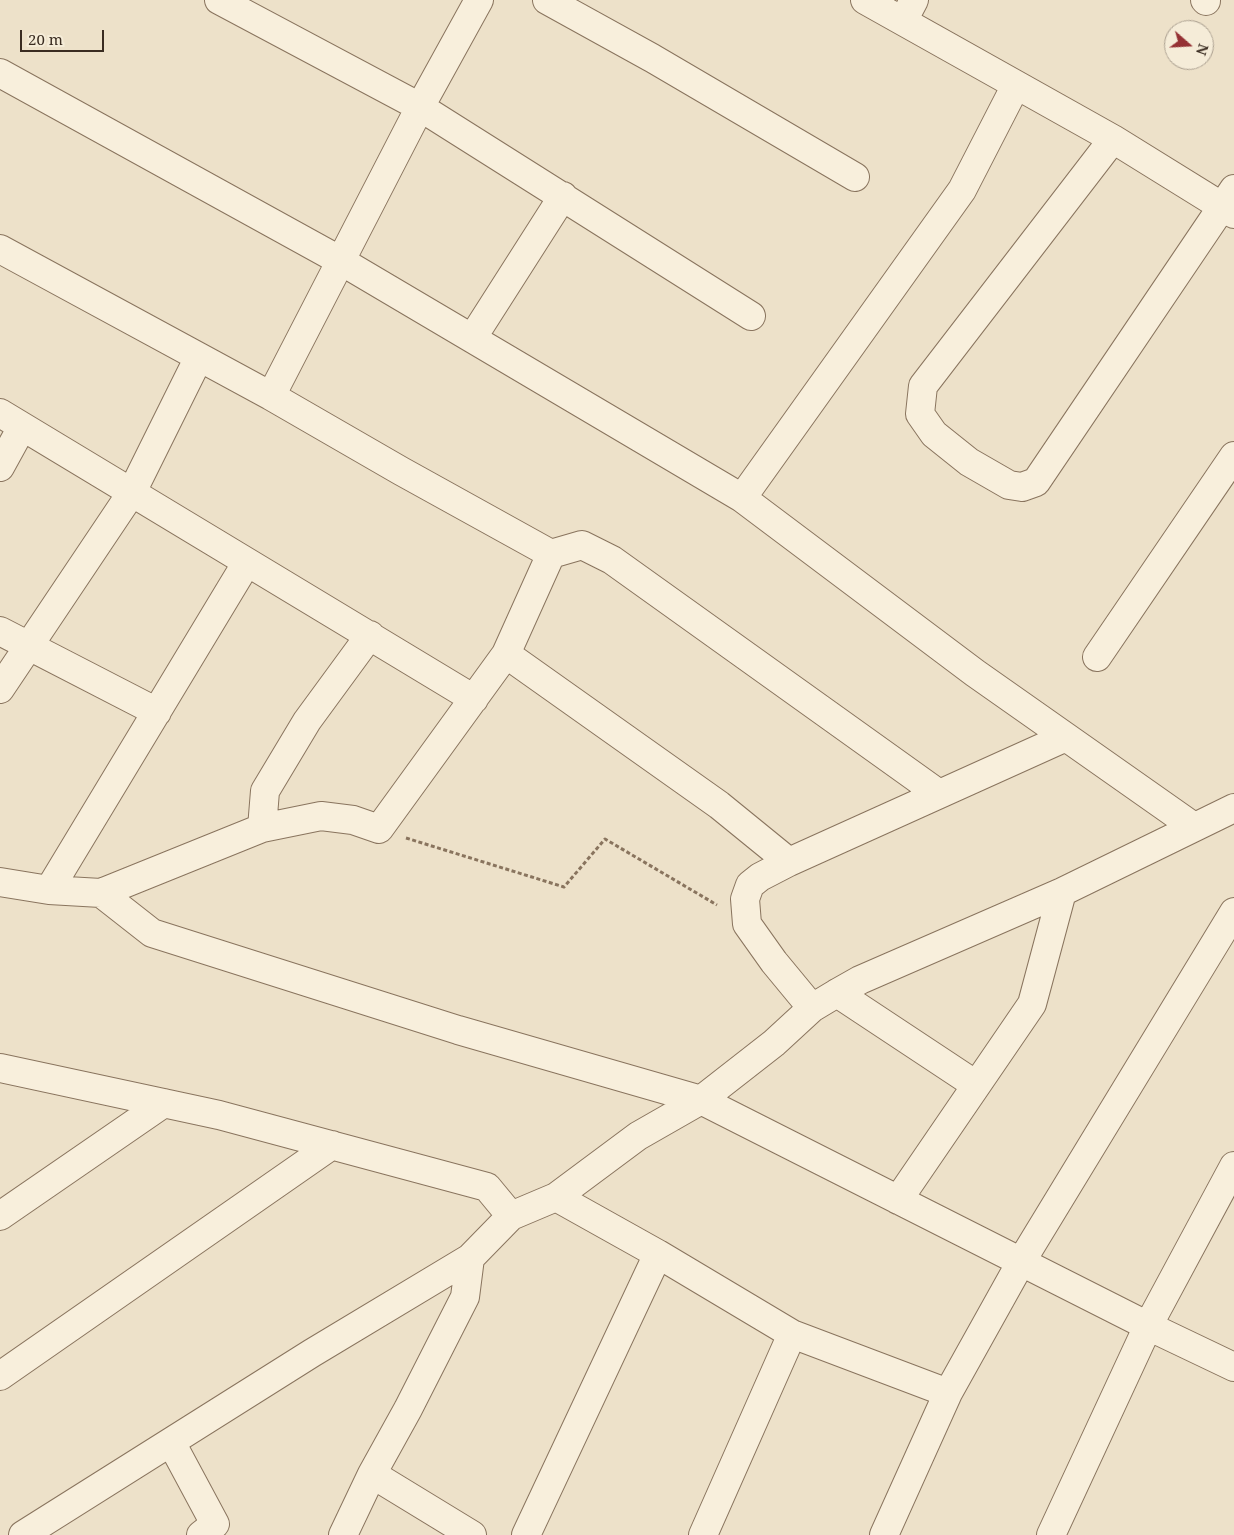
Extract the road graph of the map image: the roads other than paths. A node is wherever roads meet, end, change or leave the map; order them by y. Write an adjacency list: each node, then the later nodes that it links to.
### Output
1 (219, 0): 8 (street)
2 (479, 0): 8 (street)
3 (547, 0): 10 (street)
4 (865, 0): 5 (street)
5 (908, 11): 7 (street)
6 (0, 73): 14 (street)
7 (1016, 85): 9 (street); 23 (street)
8 (420, 107): 11 (street); 14 (street)
9 (1112, 139): 12 (street); 12 (street)
10 (855, 177)
11 (563, 196): 15 (street); 16 (street)
12 (1230, 203)
13 (0, 249): 17 (street)
14 (341, 261): 16 (street); 18 (street)
15 (751, 316)
16 (473, 337): 23 (street)
17 (199, 357): 18 (street); 22 (street)
18 (271, 396): 24 (street)
19 (11, 420): 21 (street); 22 (street)
20 (1234, 456): 30 (street)
21 (0, 467)
22 (132, 492): 25 (street); 28 (street)
23 (742, 498): 34 (street)
24 (551, 554): 29 (street); 35 (street)
25 (248, 562): 27 (street); 33 (street)
26 (0, 631): 28 (street)
27 (370, 635): 32 (street); 38 (street)
28 (28, 647): 31 (street); 33 (street)
29 (506, 654): 32 (street); 39 (street)
30 (1097, 657)
31 (0, 689)
32 (474, 699): 38 (street)
33 (157, 712): 41 (street)
34 (1066, 737): 35 (street); 37 (street)
35 (939, 794): 39 (street)
36 (1234, 808): 37 (street)
37 (1194, 827): 42 (street)
38 (262, 828): 43 (street)
39 (789, 862): 46 (street)
40 (0, 882): 41 (street)
41 (49, 890): 43 (street)
42 (1062, 892): 45 (street); 48 (street)
43 (101, 893): 49 (street)
44 (1234, 912): 59 (street)
45 (836, 993): 46 (street); 48 (street)
46 (812, 1008): 49 (street)
47 (0, 1068): 50 (street)
48 (976, 1086): 54 (street)
49 (701, 1100): 53 (street); 54 (street)
50 (164, 1103): 51 (street); 55 (street)
51 (332, 1145): 56 (street); 63 (street)
52 (1234, 1166): 60 (street)
53 (556, 1197): 56 (street); 57 (street)
54 (898, 1200): 59 (street)
55 (0, 1216)
56 (511, 1216): 58 (street)
57 (658, 1254): 61 (street); 71 (street)
58 (470, 1258): 65 (street); 66 (street)
59 (1021, 1262): 60 (street); 64 (street)
60 (1148, 1326): 62 (street); 74 (street)
61 (792, 1334): 64 (street); 72 (street)
62 (1234, 1367)
63 (0, 1376)
64 (948, 1393): 73 (street)
65 (171, 1442): 67 (street); 68 (street)
66 (372, 1474): 69 (street); 70 (street)
67 (23, 1535)
68 (201, 1535)
69 (343, 1535)
70 (472, 1535)
71 (526, 1535)
72 (702, 1535)
73 (884, 1535)
74 (1051, 1535)

